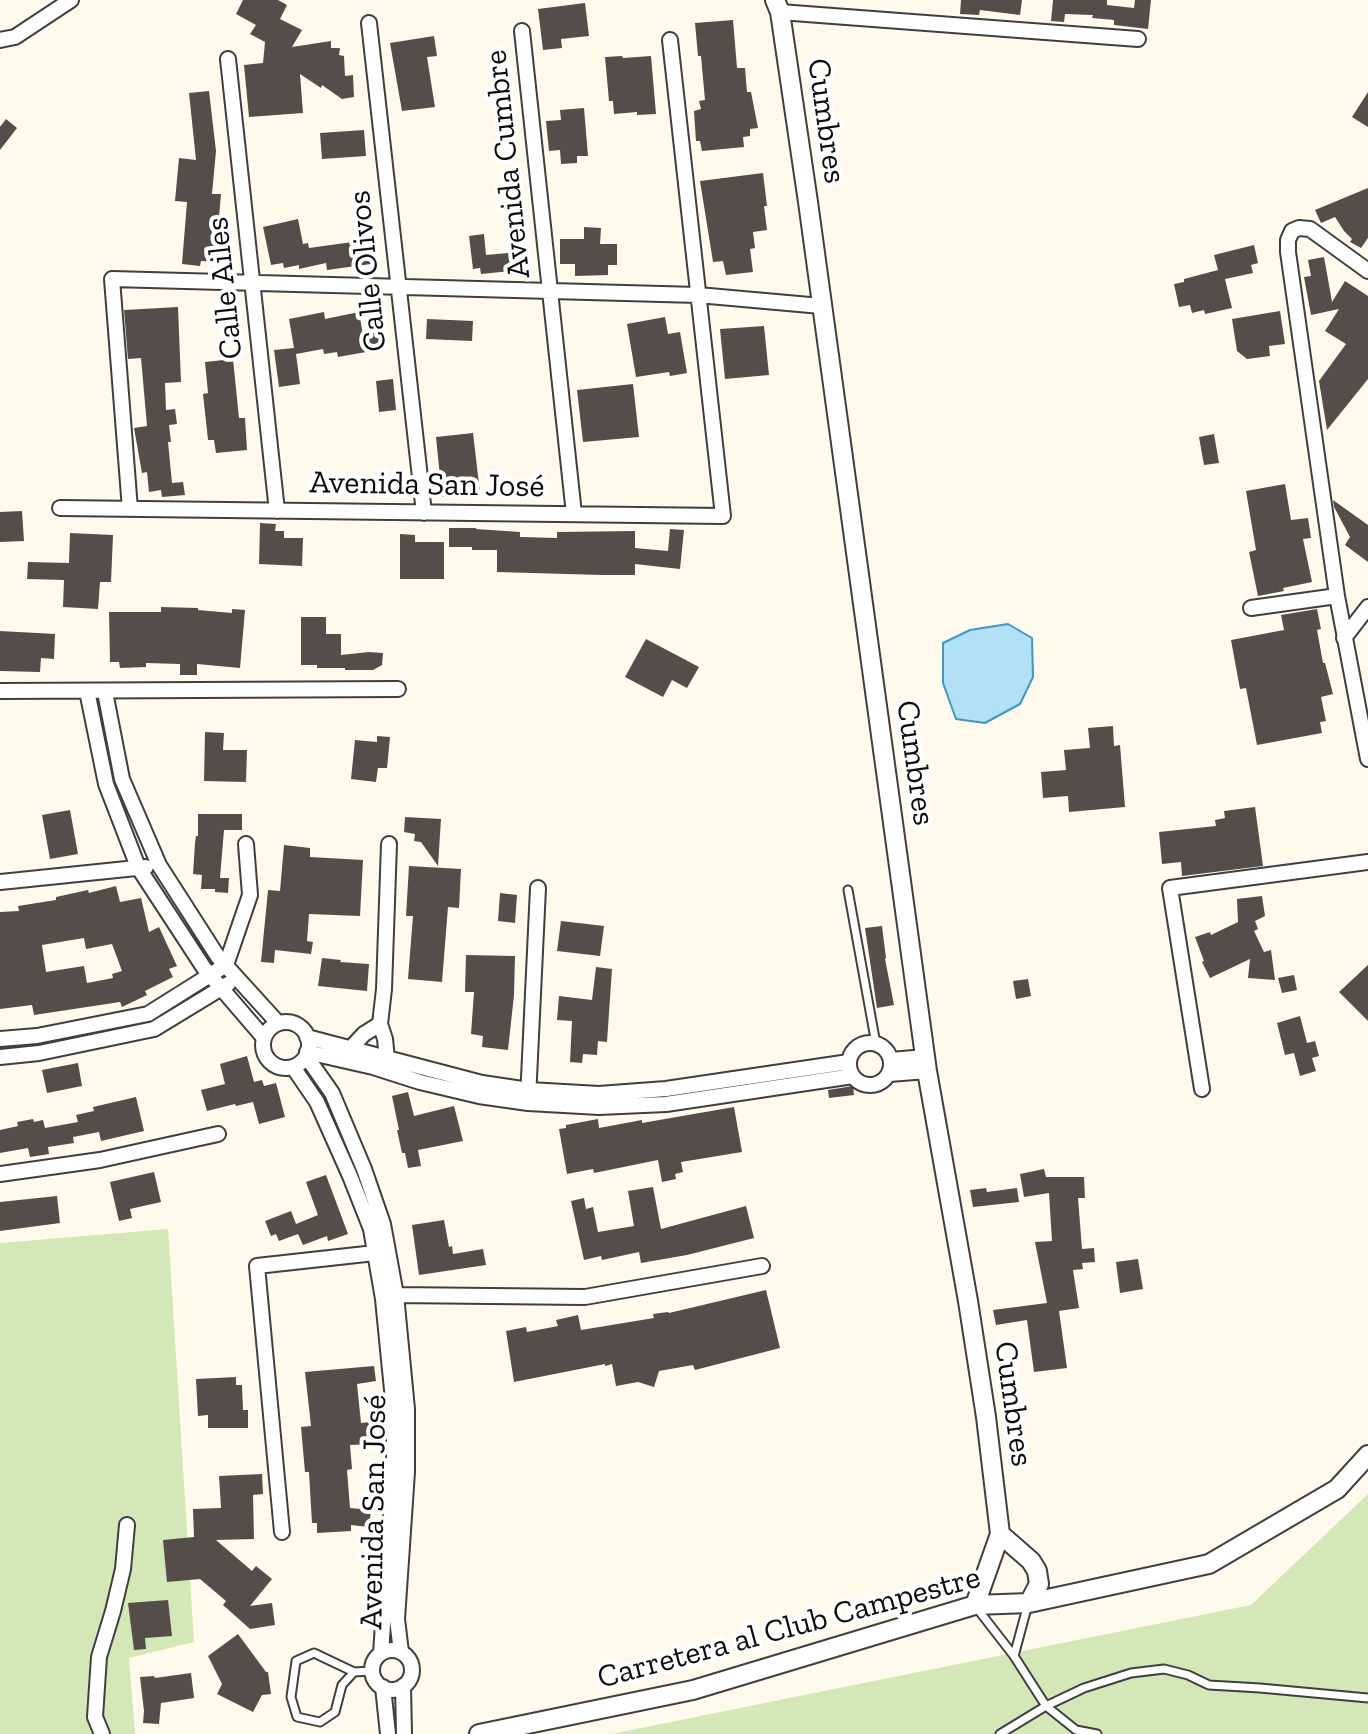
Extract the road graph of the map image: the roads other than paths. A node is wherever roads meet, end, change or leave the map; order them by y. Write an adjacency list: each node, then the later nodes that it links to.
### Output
1 (71, 0): 6 (street)
2 (778, 6): 5 (street); 14 (street, Cumbres)
3 (369, 23): 11 (street, Calle Olivos)
4 (522, 31): 12 (street, Avenida Cumbre)
5 (1138, 39)
6 (0, 40)
7 (670, 40): 13 (street)
8 (228, 59): 10 (street, Calle Ailes)
9 (1368, 271): 20 (street)
10 (252, 282): 11 (street, Avenida Cumbre); 16 (street, Avenida Cumbre); 17 (street, Calle Ailes)
11 (398, 287): 12 (street, Avenida Cumbre); 18 (street, Calle Olivos)
12 (550, 291): 13 (street, Avenida Cumbre); 19 (street)
13 (698, 295): 14 (street, Avenida Cumbre); 19 (street, Avenida San José)
14 (821, 306): 50 (street, Cumbres)
15 (60, 508): 16 (street)
16 (130, 509): 17 (street, Avenida San José)
17 (277, 511): 18 (street, Avenida San José)
18 (424, 513): 19 (street, Avenida San José)
19 (574, 514)
20 (1337, 596): 22 (street); 23 (street)
21 (1368, 607): 23 (street)
22 (1251, 608)
23 (1344, 638): 28 (street)
24 (398, 689): 27 (street)
25 (0, 691): 26 (street)
26 (87, 691): 27 (street); 33 (street)
27 (105, 692): 32 (street)
28 (1368, 759)
29 (246, 844): 37 (street)
30 (389, 844): 42 (street)
31 (1368, 862): 54 (street)
32 (159, 865): 33 (street); 37 (street)
33 (138, 867): 34 (street); 38 (street)
34 (0, 882)
35 (538, 888): 55 (street)
36 (848, 890): 45 (lane)
37 (226, 965): 38 (street); 39 (street)
38 (211, 974): 40 (street); 44 (street)
39 (237, 977): 40 (street); 41 (street)
40 (222, 988): 43 (street); 48 (street)
41 (278, 1023): 43 (street); 46 (street)
42 (380, 1024): 47 (street); 49 (street)
43 (264, 1038): 51 (street)
44 (0, 1039)
45 (876, 1044): 52 (street); 53 (street)
46 (307, 1048): 47 (street); 51 (street); 55 (street); 58 (street, Avenida San José)
47 (350, 1049): 49 (street)
48 (0, 1057)
49 (387, 1059): 55 (street)
50 (926, 1064): 52 (street); 64 (street, Cumbres)
51 (293, 1067): 58 (street, Avenida San José)
52 (890, 1067): 53 (street)
53 (851, 1069): 55 (street)
54 (1202, 1089)
55 (528, 1097)
56 (218, 1134): 57 (street)
57 (0, 1174)
58 (382, 1252): 60 (street, Avenida San José); 63 (street); 68 (street, Avenida San José)
59 (762, 1266): 60 (street)
60 (396, 1295): 67 (street, Avenida San José)
61 (1368, 1455): 65 (street, Carretera al Club Campestre)
62 (127, 1525): 76 (street)
63 (282, 1532)
64 (1000, 1534): 65 (street); 66 (street, Cumbres)
65 (1029, 1603): 66 (street, Carretera al Club Campestre); 69 (lane)
66 (975, 1605): 69 (lane); 79 (street, Carretera al Club Campestre)
67 (401, 1652): 68 (street); 72 (street)
68 (381, 1653): 70 (street)
69 (1014, 1656): 75 (lane)
70 (372, 1671): 71 (lane); 73 (street)
71 (354, 1672): 71 (lane)
72 (403, 1686): 73 (street); 78 (street)
73 (383, 1687): 77 (street)
74 (1368, 1698): 75 (lane)
75 (1046, 1706): 80 (lane); 81 (lane)
76 (102, 1734)
77 (388, 1734)
78 (404, 1734)
79 (479, 1734)
80 (1000, 1734)
81 (1097, 1734)

